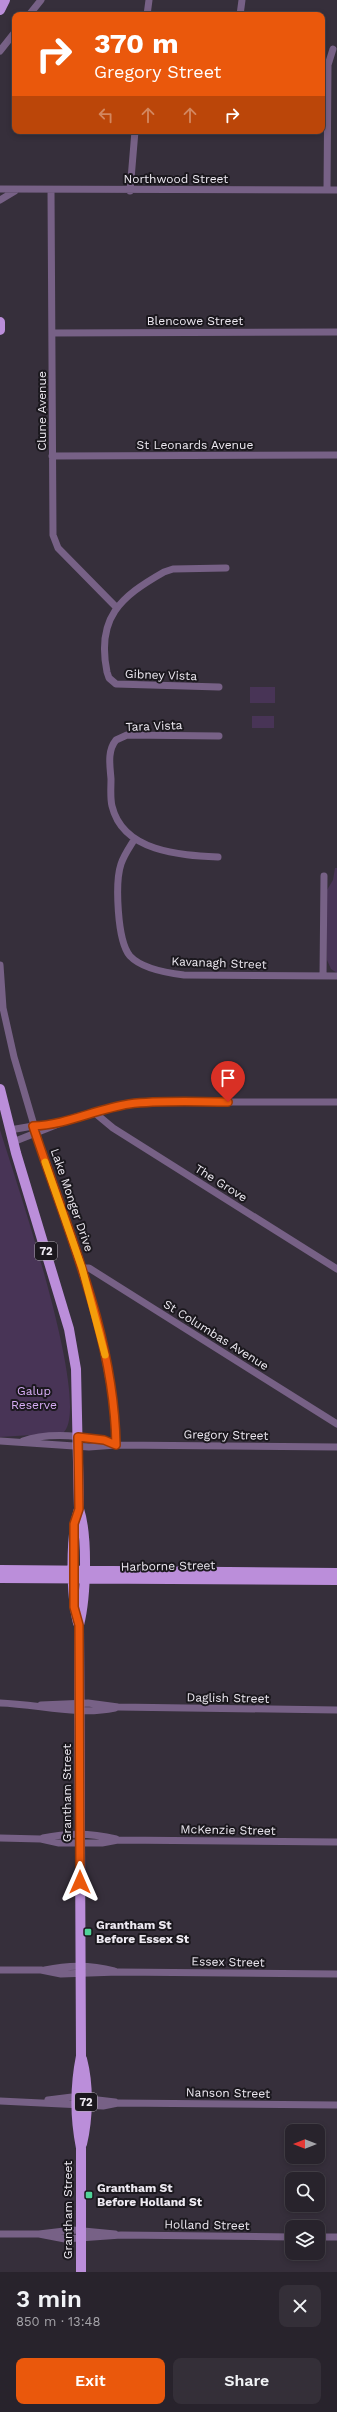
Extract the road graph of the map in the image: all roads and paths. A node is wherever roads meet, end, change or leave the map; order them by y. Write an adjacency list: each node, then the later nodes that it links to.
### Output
1 (5, 0): 5 (main road)
2 (41, 0): 6 (street)
3 (149, 0): 7 (street)
4 (242, 0): 8 (street)
5 (0, 10)
6 (31, 12)
7 (147, 12)
8 (240, 12)
9 (12, 36): 11 (street)
10 (333, 49): 15 (street)
11 (0, 51)
12 (135, 134): 18 (street)
13 (0, 189): 17 (street, Northwood Street)
14 (51, 190): 17 (street, Northwood Street); 18 (street, Northwood Street); 23 (street, Clune Avenue)
15 (328, 190): 16 (street, Northwood Street); 18 (street, Northwood Street)
16 (337, 190)
17 (15, 191): 19 (street, Northwood Street)
18 (130, 191)
19 (0, 200)
20 (0, 322): 21 (main road)
21 (0, 330)
22 (337, 332): 23 (street, Blencowe Street)
23 (53, 333): 25 (street, Clune Avenue)
24 (337, 455): 25 (street, St Leonards Avenue)
25 (52, 456): 27 (street, Clune Avenue)
26 (226, 568): 27 (street)
27 (116, 606): 28 (street, Gibney Vista)
28 (219, 687)
29 (219, 736): 30 (street, Tara Vista)
30 (134, 840): 31 (street); 34 (street, Kavanagh Street)
31 (218, 858)
32 (324, 876): 34 (street)
33 (0, 965): 40 (street, Lake Monger Drive)
34 (323, 976): 35 (street, Kavanagh Street)
35 (337, 976)
36 (0, 1089): 41 (main road, 72)
37 (337, 1102): 38 (street)
38 (95, 1112): 39 (street); 45 (street, The Grove)
39 (52, 1125): 40 (street); 42 (street)
40 (33, 1126): 41 (street); 42 (street, Lake Monger Drive)
41 (10, 1130): 43 (main road, 72)
42 (36, 1134): 43 (street); 44 (street, Lake Monger Drive)
43 (13, 1142): 48 (main road, Grantham Street / 72)
44 (82, 1268): 46 (street, St Columbas Avenue); 49 (street, Lake Monger Drive)
45 (337, 1269)
46 (337, 1424)
47 (0, 1441): 48 (street, Gregory Street)
48 (78, 1441): 49 (street, Gregory Street); 53 (main road, Grantham Street / 72)
49 (116, 1445): 50 (street, Gregory Street)
50 (337, 1447)
51 (0, 1570): 53 (main road, Harborne Street)
52 (337, 1573): 53 (main road, Harborne Street)
53 (79, 1575): 54 (main road, Harborne Street); 55 (main road, Harborne Street); 57 (main road, Grantham Street / 72)
54 (0, 1578)
55 (337, 1580)
56 (0, 1703): 57 (street, Daglish Street)
57 (80, 1707): 58 (street, Daglish Street); 60 (main road, Grantham Street / 72)
58 (337, 1710)
59 (0, 1838): 60 (street, McKenzie Street)
60 (80, 1839): 61 (street, McKenzie Street); 63 (main road, Grantham Street / 72)
61 (337, 1842)
62 (0, 1970): 63 (street, Essex Street)
63 (80, 1971): 64 (street, Essex Street); 66 (main road, Grantham Street / 72)
64 (337, 1974)
65 (0, 2101): 66 (street, Nanson Street)
66 (81, 2102): 67 (street, Nanson Street); 69 (main road, Grantham Street / 72)
67 (337, 2105)
68 (0, 2234): 69 (street, Holland Street)
69 (81, 2235): 70 (street, Holland Street); 73 (main road, Grantham Street / 72)
70 (285, 2237)
71 (325, 2237): 72 (street)
72 (337, 2237)
73 (81, 2272)

